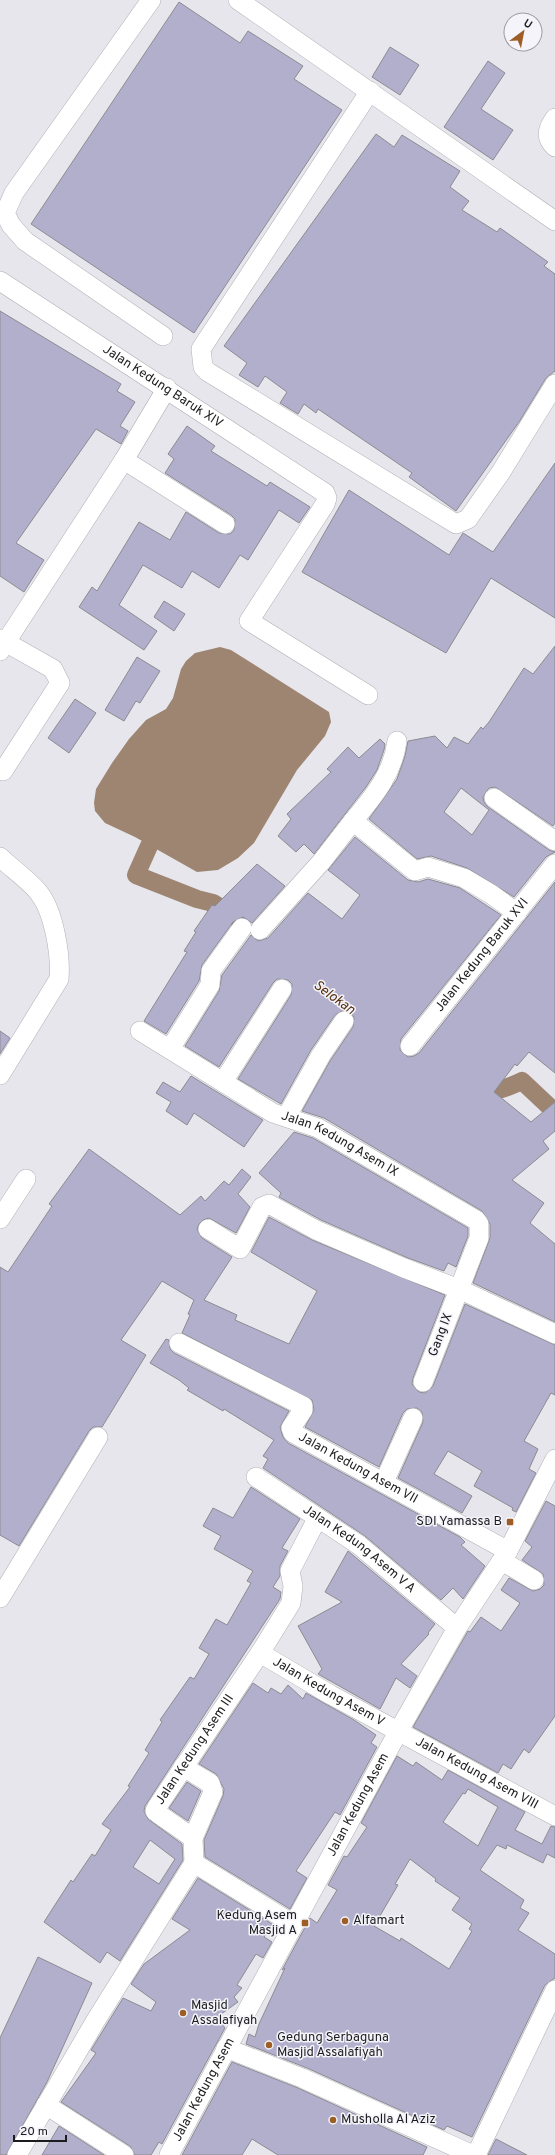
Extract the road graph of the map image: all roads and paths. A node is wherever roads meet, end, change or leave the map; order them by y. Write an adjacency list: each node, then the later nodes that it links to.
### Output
1 (151, 0): 8 (street)
2 (238, 0): 3 (street)
3 (370, 90): 6 (street); 9 (street)
4 (555, 118): 5 (street)
5 (555, 147)
6 (555, 221)
7 (0, 281): 10 (street, Jalan Kedung Baruk XIV)
8 (163, 336)
9 (555, 384)
10 (167, 388): 11 (street); 14 (street, Jalan Kedung Baruk XIV)
11 (124, 460): 12 (street); 13 (street)
12 (225, 524)
13 (2, 644): 16 (street)
14 (368, 695)
15 (397, 741): 18 (street)
16 (3, 771)
17 (494, 798): 19 (street)
18 (353, 821): 22 (street); 27 (street)
19 (555, 841)
20 (0, 857): 28 (street)
21 (555, 864): 22 (street, Jalan Kedung Baruk XVI)
22 (517, 913): 26 (street, Jalan Kedung Baruk XVI)
23 (282, 988): 29 (street)
24 (344, 1022): 30 (street)
25 (140, 1031): 27 (street, Jalan Kedung Asem IX)
26 (410, 1046)
27 (170, 1049): 29 (street, Jalan Kedung Asem IX)
28 (0, 1075)
29 (223, 1082): 30 (street, Jalan Kedung Asem IX)
30 (287, 1116): 34 (street, Jalan Kedung Asem IX)
31 (26, 1179): 32 (street)
32 (0, 1219)
33 (208, 1229): 34 (street)
34 (459, 1289): 35 (street); 37 (street, Gang IX)
35 (555, 1334)
36 (178, 1343): 42 (street, Jalan Kedung Asem VII)
37 (423, 1382)
38 (413, 1418): 42 (street)
39 (98, 1437): 46 (street)
40 (555, 1459): 44 (street, Jalan Kedung Asem)
41 (256, 1477): 43 (street, Jalan Kedung Asem V A)
42 (384, 1482): 44 (street, Jalan Kedung Asem VII)
43 (317, 1518): 47 (street, Jalan Kedung Asem V A); 48 (street, Jalan Kedung Asem III)
44 (505, 1556): 45 (street, Jalan Kedung Asem VII); 47 (street, Jalan Kedung Asem)
45 (534, 1580)
46 (0, 1598)
47 (457, 1628): 49 (street, Jalan Kedung Asem)
48 (260, 1653): 49 (street, Jalan Kedung Asem V); 50 (street, Jalan Kedung Asem III)
49 (398, 1732): 51 (street, Jalan Kedung Asem VIII); 54 (street, Jalan Kedung Asem)
50 (183, 1767): 52 (street); 52 (street, Jalan Kedung Asem III)
51 (555, 1816)
52 (193, 1838): 53 (street)
53 (194, 1863): 54 (street); 57 (street)
54 (293, 1924): 56 (street, Jalan Kedung Asem)
55 (555, 1990): 61 (street)
56 (226, 2048): 60 (street, Jalan Kedung Asem); 61 (street)
57 (46, 2105): 58 (street); 59 (street)
58 (17, 2155)
59 (124, 2155)
60 (169, 2155)
61 (475, 2155)

